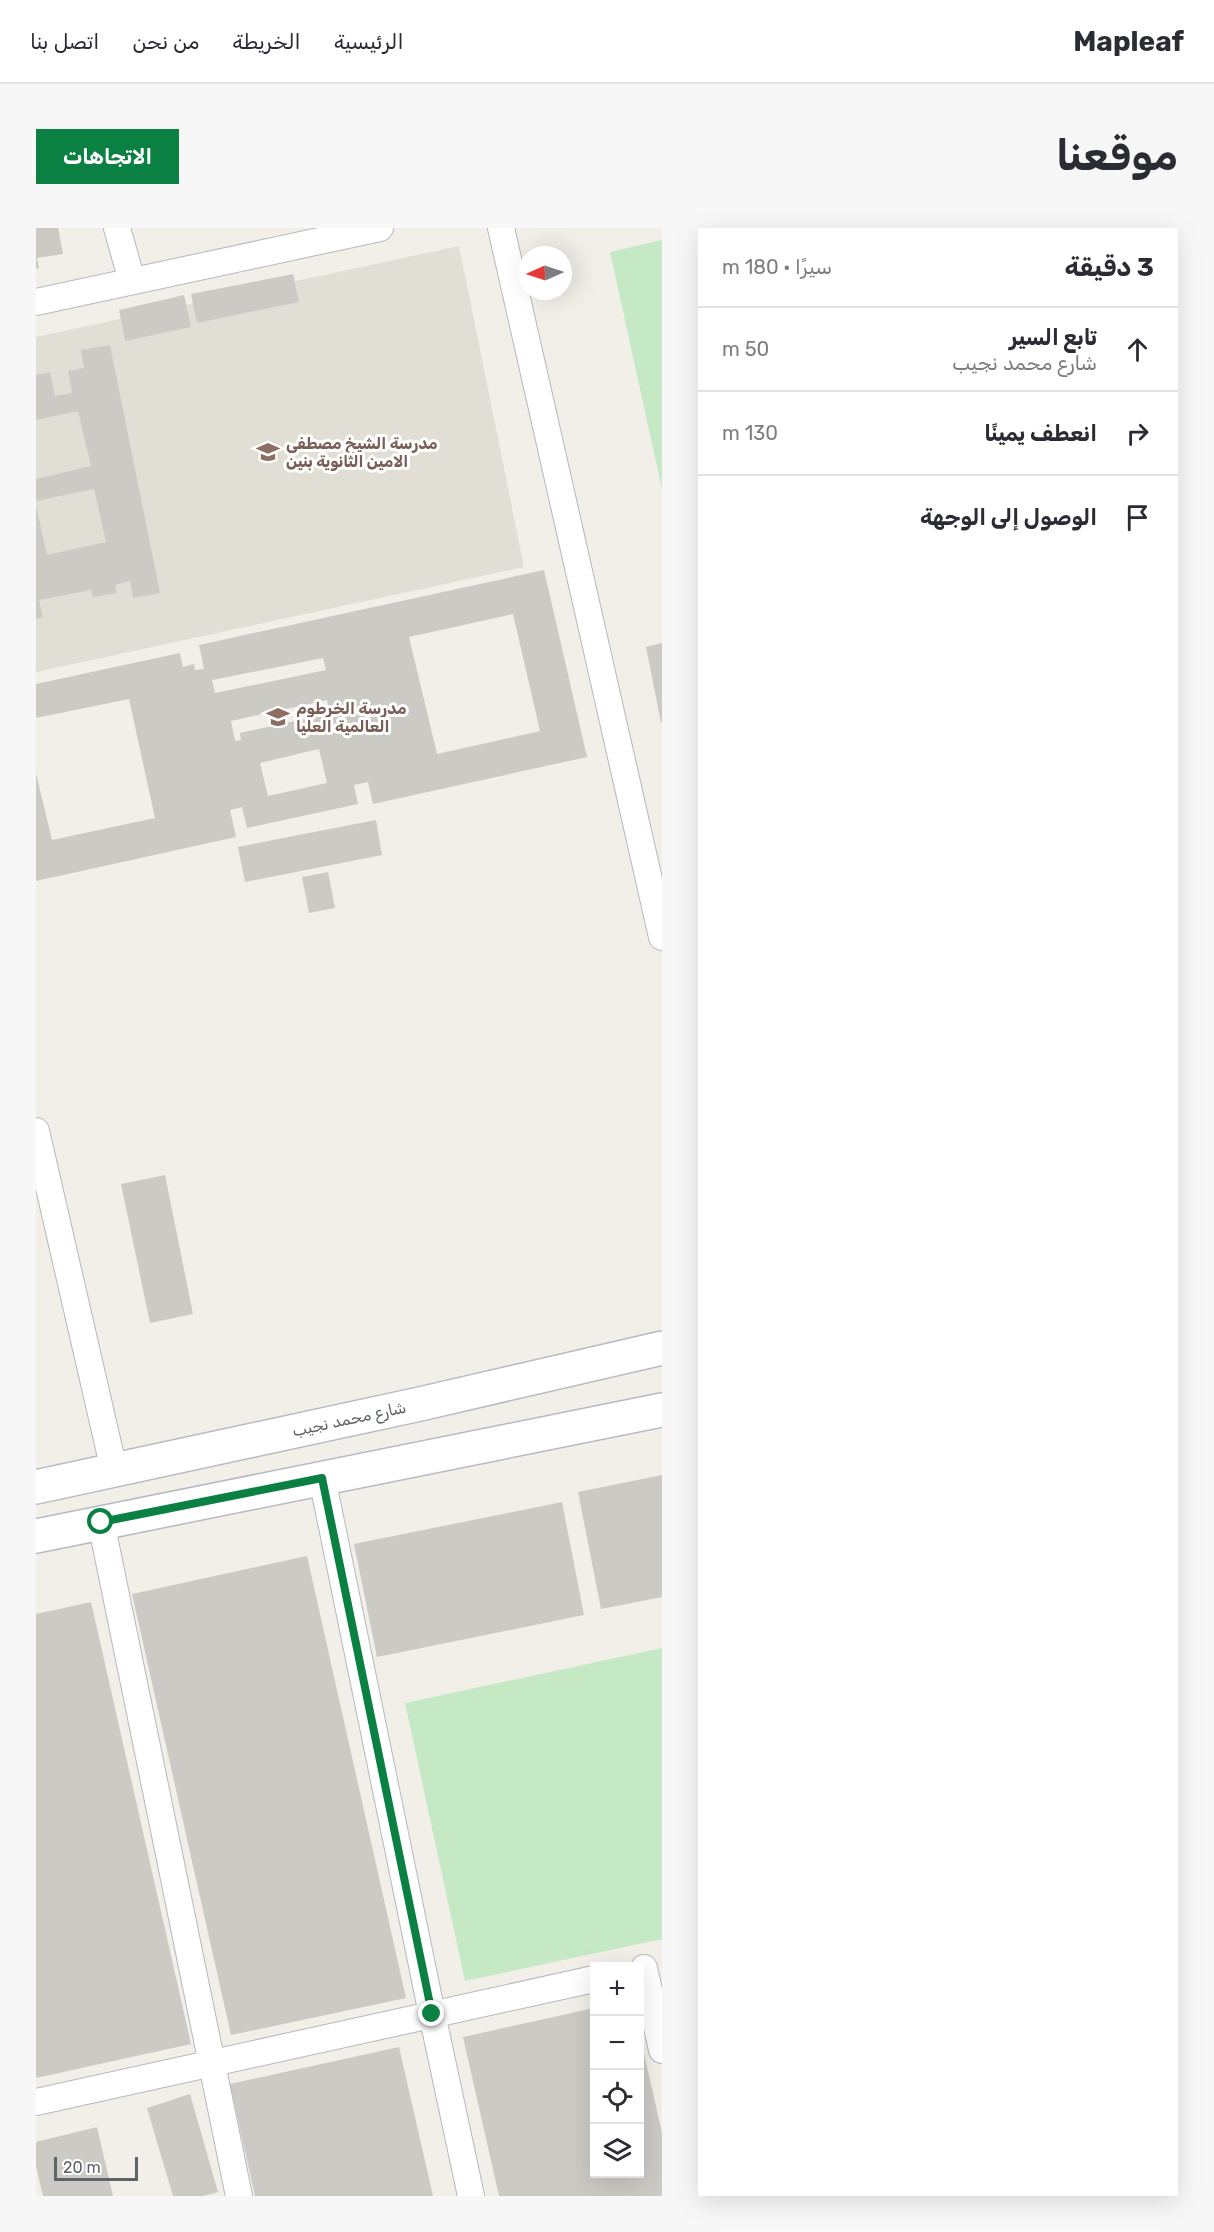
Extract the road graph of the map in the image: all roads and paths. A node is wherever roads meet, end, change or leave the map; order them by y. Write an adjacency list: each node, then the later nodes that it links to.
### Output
1 (117, 228): 4 (street)
2 (380, 228): 4 (street)
3 (501, 228): 6 (street)
4 (132, 281): 5 (street)
5 (36, 302)
6 (662, 937)
7 (36, 1131): 10 (street)
8 (662, 1348): 10 (main road, شارع محمد نجيب)
9 (662, 1410): 11 (main road)
10 (114, 1470): 12 (main road, شارع محمد نجيب)
11 (322, 1478): 13 (main road); 17 (street)
12 (36, 1487)
13 (101, 1522): 14 (main road); 19 (street)
14 (36, 1536)
15 (648, 1967): 18 (street)
16 (590, 1980): 17 (street)
17 (432, 2014): 19 (street); 22 (street)
18 (662, 2050)
19 (211, 2063): 20 (street); 21 (street)
20 (36, 2102)
21 (239, 2196)
22 (471, 2196)

